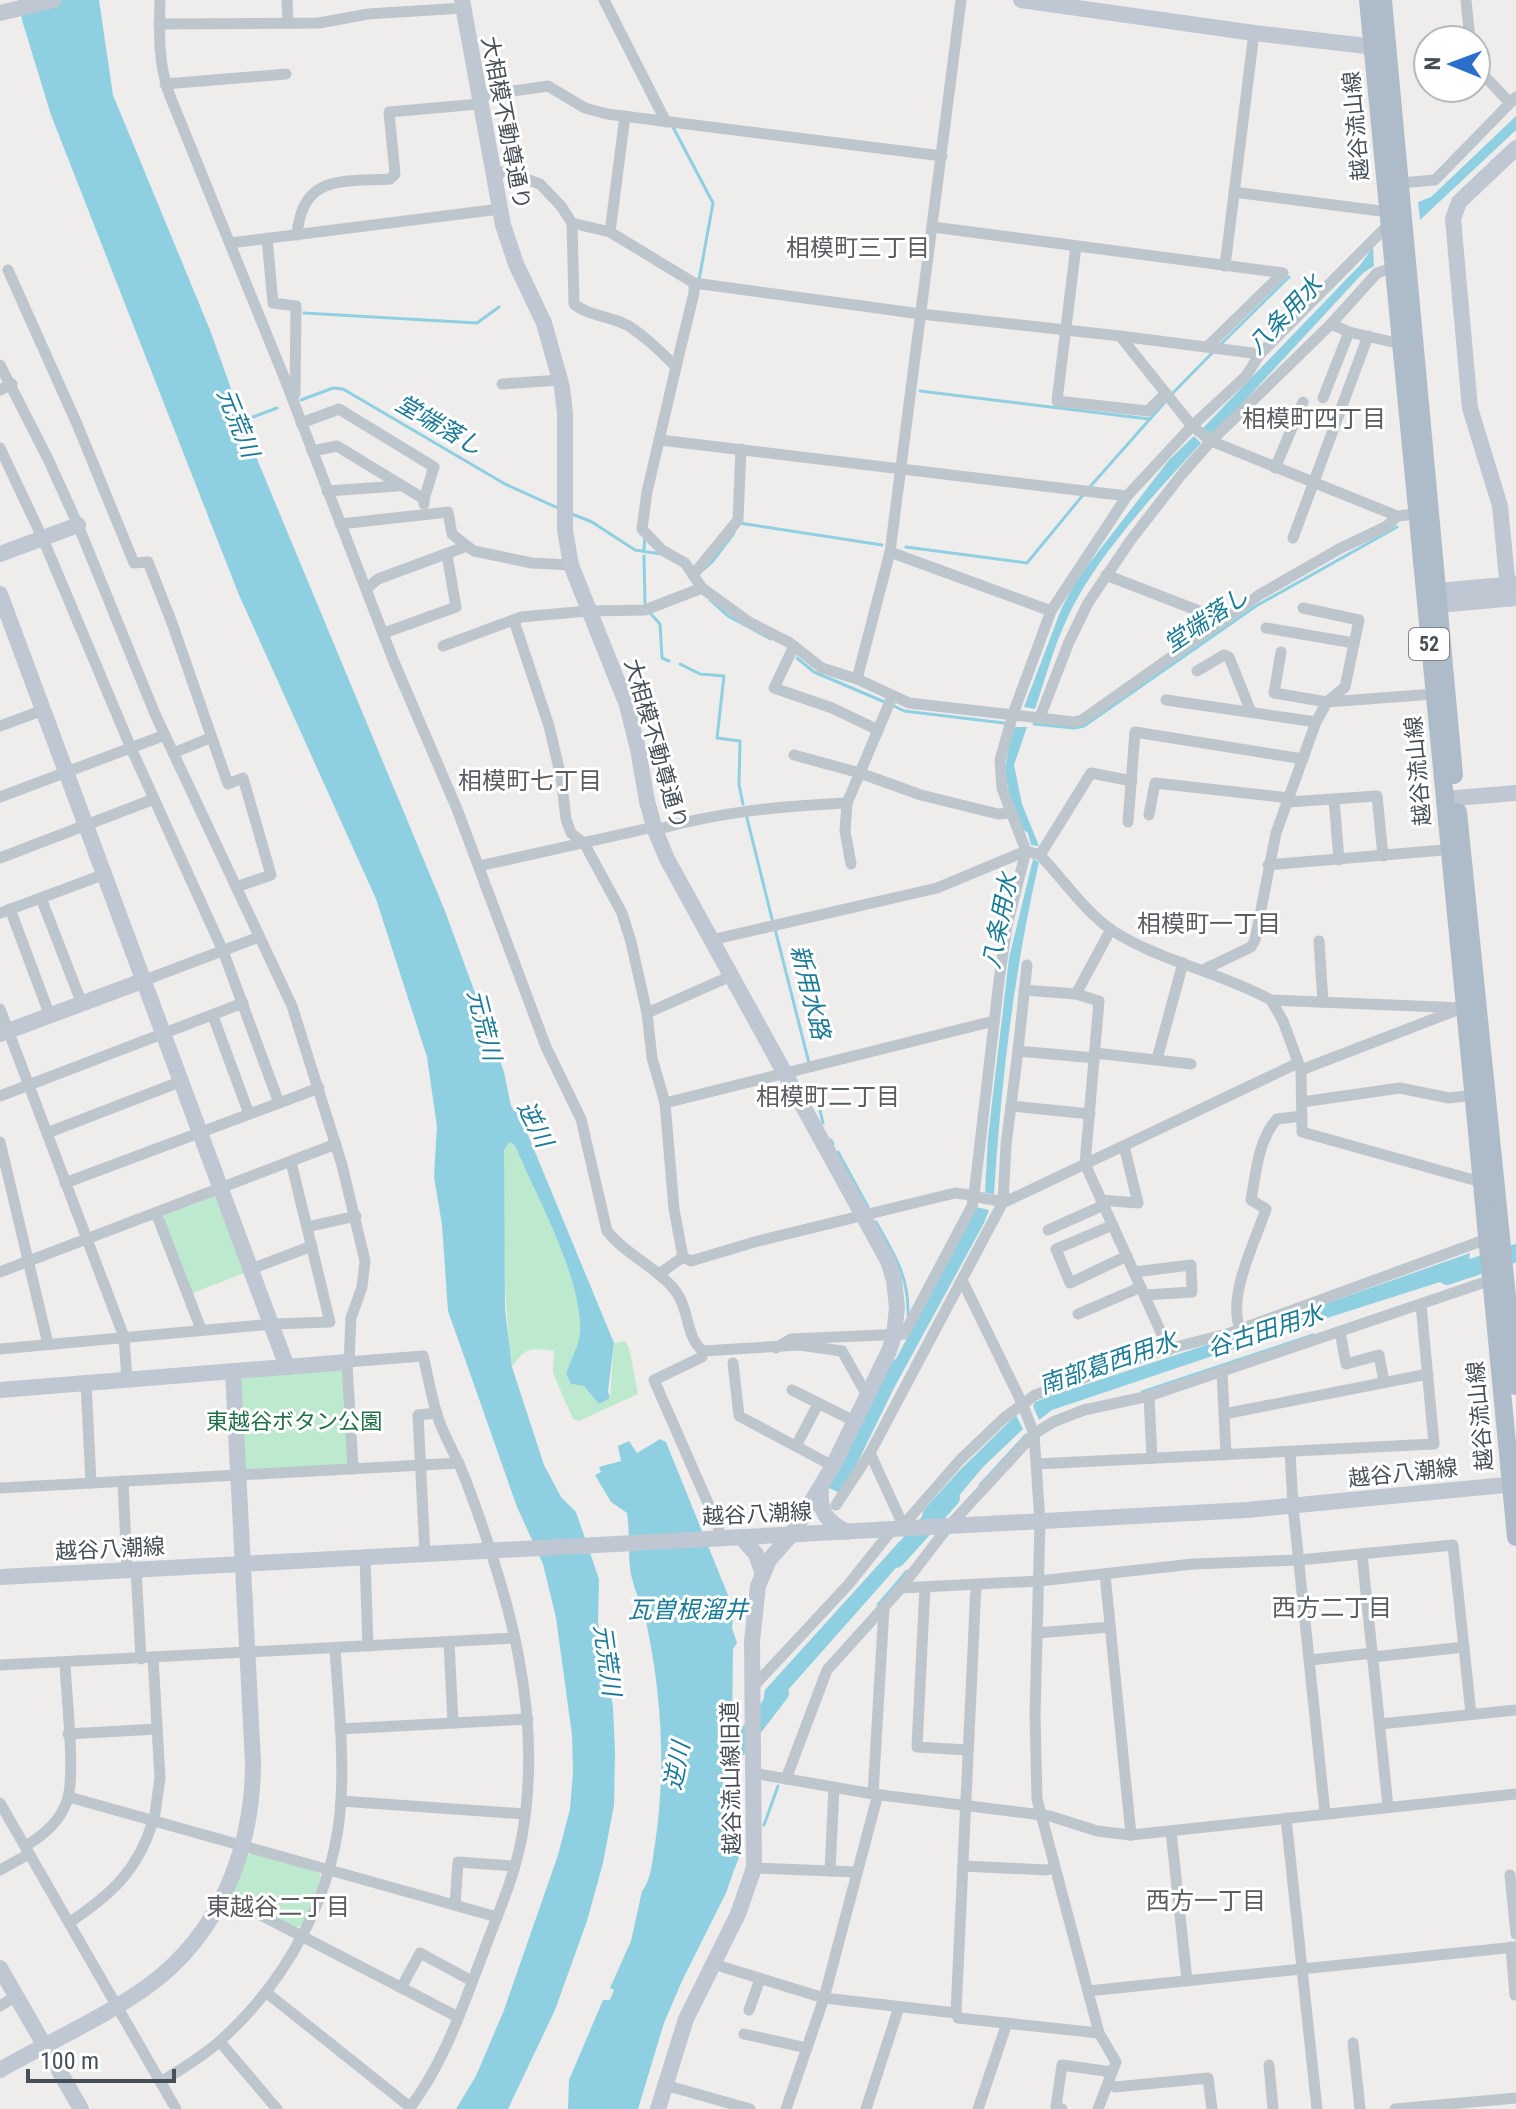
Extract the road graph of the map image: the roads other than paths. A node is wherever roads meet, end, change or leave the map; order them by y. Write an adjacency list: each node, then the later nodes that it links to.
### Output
1 (54, 0): 11 (street)
2 (160, 0): 13 (street)
3 (287, 0): 12 (street)
4 (604, 0): 23 (street)
5 (961, 0): 25 (street)
6 (1021, 0): 15 (street)
7 (1368, 0): 16 (main road, 越谷流山線 / 52)
8 (1383, 0): 16 (main road, 越谷流山線 / 52)
9 (1466, 0): 14 (street)
10 (463, 4): 12 (street); 20 (street, 大相模不動尊通り)
11 (0, 13)
12 (288, 23): 13 (street)
13 (159, 24): 19 (street)
14 (1468, 24)
15 (1254, 33): 16 (street); 28 (street)
16 (1380, 48): 27 (main road, 越谷流山線 / 52); 30 (main road, 越谷流山線 / 52)
17 (286, 74): 19 (street)
18 (1492, 81): 21 (street)
19 (165, 84): 36 (street)
20 (479, 100): 22 (street); 26 (street, 大相模不動尊通り); 34 (street)
21 (1513, 100): 27 (street)
22 (625, 116): 23 (street); 33 (street)
23 (666, 122): 25 (street)
24 (1516, 148): 91 (street)
25 (942, 156): 32 (street)
26 (493, 171): 29 (street, 大相模不動尊通り); 31 (street)
27 (1400, 183): 93 (main road, 越谷流山線 / 52)
28 (1234, 192): 30 (street); 38 (street)
29 (500, 209): 34 (street); 53 (street, 大相模不動尊通り)
30 (1389, 218): 39 (main road, 越谷流山線 / 52); 50 (street)
31 (572, 223): 33 (street); 52 (street)
32 (933, 227): 37 (street); 42 (street)
33 (610, 232): 41 (street)
34 (297, 235): 35 (street)
35 (267, 238): 36 (street); 58 (street)
36 (230, 243): 58 (street)
37 (1076, 246): 38 (street); 44 (street)
38 (1225, 266): 49 (street)
39 (1395, 267): 43 (street); 48 (main road, 越谷流山線 / 52)
40 (8, 270): 119 (street)
41 (694, 283): 42 (street); 52 (street)
42 (921, 314): 44 (street); 68 (street)
43 (1331, 324): 45 (street); 64 (street)
44 (1066, 330): 46 (street); 57 (street)
45 (1349, 332): 47 (street); 59 (street)
46 (1120, 336): 49 (street); 57 (street)
47 (1368, 336): 48 (street); 70 (street)
48 (1401, 344): 75 (main road, 越谷流山線 / 52)
49 (1207, 347): 50 (street)
50 (1260, 354): 62 (street)
51 (0, 365): 54 (street)
52 (676, 367): 63 (street)
53 (561, 380): 55 (street); 86 (street, 大相模不動尊通り)
54 (12, 384): 56 (street); 79 (street)
55 (502, 384)
56 (0, 390)
57 (1166, 393): 62 (street)
58 (291, 397): 61 (street)
59 (1323, 398)
60 (1303, 402): 69 (street)
61 (301, 423): 67 (street); 74 (street)
62 (1194, 429): 64 (street); 73 (street)
63 (660, 440): 66 (street); 87 (street)
64 (1209, 440): 69 (street); 88 (street)
65 (0, 448): 81 (street)
66 (741, 449): 68 (street); 87 (street)
67 (312, 451): 71 (street); 72 (street)
68 (901, 468): 73 (street); 83 (street)
69 (1275, 468): 70 (street)
70 (1313, 482): 77 (street); 80 (street)
71 (399, 486): 72 (street); 74 (street)
72 (327, 491): 78 (street)
73 (1127, 496): 96 (street)
74 (424, 499): 76 (street)
75 (1417, 514): 77 (street); 93 (main road, 越谷流山線 / 52)
76 (421, 516): 78 (street); 82 (street)
77 (1397, 516): 98 (street)
78 (340, 524): 89 (street)
79 (78, 525): 81 (street); 118 (street)
80 (1293, 538)
81 (43, 539): 84 (street); 120 (street)
82 (467, 546): 85 (street); 86 (street)
83 (890, 552): 96 (street); 106 (street)
84 (0, 554)
85 (447, 555): 89 (street); 100 (street)
86 (571, 565): 95 (street, 大相模不動尊通り)
87 (693, 575): 90 (street)
88 (1106, 575): 98 (street); 114 (street)
89 (364, 583): 100 (street)
90 (702, 588): 95 (street); 103 (street)
91 (1512, 591): 93 (street)
92 (0, 594): 111 (street)
93 (1432, 599): 107 (main road, 越谷流山線 / 52); 129 (main road, 越谷流山線 / 52)
94 (1303, 608): 101 (street)
95 (588, 611): 97 (street); 138 (street, 大相模不動尊通り)
96 (1051, 611): 113 (street)
97 (514, 621): 102 (street); 139 (street)
98 (1225, 621): 114 (street)
99 (1266, 628): 101 (street)
100 (384, 633): 148 (street)
101 (1354, 643): 110 (street)
102 (443, 646)
103 (794, 646): 106 (street); 117 (street)
104 (1281, 652): 110 (street)
105 (1197, 671): 112 (street)
106 (857, 679): 108 (street)
107 (1434, 694): 110 (street); 140 (main road, 越谷流山線 / 52)
108 (892, 697): 113 (street); 117 (street)
109 (1166, 700): 112 (street)
110 (1327, 702): 115 (street)
111 (43, 710): 116 (street); 124 (street)
112 (1251, 712): 115 (street)
113 (1015, 715): 114 (street); 134 (street)
114 (1036, 717)
115 (1316, 722): 123 (street)
116 (0, 726)
117 (876, 729): 125 (street)
118 (165, 735): 120 (street); 121 (street)
119 (210, 738): 121 (street); 150 (street)
120 (131, 748): 124 (street); 130 (street)
121 (173, 753): 150 (street)
122 (794, 755): 125 (street)
123 (1303, 759): 126 (street); 132 (street)
124 (67, 772): 128 (street); 137 (street)
125 (860, 773): 133 (street); 134 (street)
126 (1132, 781): 136 (street); 142 (street)
127 (1516, 793): 129 (street)
128 (0, 797)
129 (1456, 798): 140 (main road, 越谷流山線 / 52)
130 (154, 799): 137 (street); 157 (street)
131 (1334, 799): 132 (street); 143 (street); 145 (street)
132 (1289, 800): 135 (street); 147 (street)
133 (847, 803): 138 (street); 146 (street)
134 (1011, 813): 141 (street)
135 (1149, 815)
136 (1128, 822)
137 (86, 823): 144 (street); 149 (street)
138 (654, 829): 139 (street); 155 (street, 大相模不動尊通り)
139 (584, 843): 148 (street); 171 (street)
140 (1456, 848): 143 (street); 169 (main road, 越谷流山線 / 52); 214 (main road, 越谷流山線 / 52)
141 (1026, 851): 142 (street); 155 (street); 174 (street)
142 (1040, 855): 153 (street)
143 (1383, 856): 145 (street)
144 (0, 858)
145 (1339, 860): 147 (street)
146 (851, 864)
147 (1268, 865): 160 (street)
148 (479, 866): 223 (street)
149 (105, 874): 151 (street); 162 (street)
150 (236, 887): 154 (street)
151 (41, 898): 152 (street); 168 (street)
152 (5, 911): 172 (street)
153 (1111, 929): 158 (street); 164 (street)
154 (259, 937): 157 (street); 185 (street)
155 (711, 940): 161 (street, 大相模不動尊通り)
156 (1319, 941): 166 (street)
157 (223, 951): 162 (street); 167 (street)
158 (1183, 963): 160 (street); 179 (street)
159 (1027, 965): 163 (street)
160 (1205, 969): 165 (street)
161 (731, 976): 171 (street); 182 (street, 大相模不動尊通り)
162 (145, 980): 168 (street); 176 (street)
163 (1024, 990): 164 (street); 177 (street)
164 (1076, 994): 178 (street)
165 (1271, 1000): 166 (street); 181 (street)
166 (1323, 1002): 169 (street)
167 (243, 1003): 173 (street); 189 (street)
168 (82, 1004): 172 (street)
169 (1464, 1008): 181 (street); 186 (main road, 越谷流山線 / 52)
170 (0, 1009): 175 (street)
171 (647, 1013): 190 (street)
172 (50, 1016): 175 (street)
173 (213, 1016): 176 (street); 192 (street)
174 (994, 1021): 182 (street); 205 (street)
175 (4, 1033): 184 (street)
176 (164, 1033): 183 (street); 184 (street)
177 (1018, 1051): 178 (street); 191 (street)
178 (1095, 1055): 179 (street); 193 (street)
179 (1157, 1059): 180 (street)
180 (1191, 1064)
181 (1299, 1067): 188 (street); 199 (street)
182 (786, 1074): 190 (street); 210 (street, 大相模不動尊通り)
183 (182, 1081): 195 (street); 196 (street)
184 (29, 1085): 187 (street); 196 (street)
185 (319, 1088): 189 (street); 198 (street)
186 (1473, 1095): 188 (street); 202 (main road, 越谷流山線 / 52)
187 (0, 1096)
188 (1302, 1102): 194 (street)
189 (279, 1103): 192 (street)
190 (665, 1103): 218 (street)
191 (1011, 1106): 193 (street); 206 (street)
192 (249, 1114): 195 (street)
193 (1090, 1114): 201 (street)
194 (1302, 1116): 202 (street); 231 (street)
195 (201, 1132): 203 (street); 204 (street)
196 (47, 1133): 203 (street)
197 (0, 1142): 219 (street)
198 (336, 1144): 200 (street); 209 (street)
199 (1124, 1146): 201 (street); 207 (street)
200 (291, 1162): 204 (street); 212 (street)
201 (1085, 1164): 206 (street); 207 (street)
202 (1481, 1182): 214 (main road, 越谷流山線 / 52)
203 (65, 1183): 215 (street)
204 (221, 1188): 208 (street); 220 (street)
205 (974, 1195): 206 (street); 210 (street); 233 (street)
206 (999, 1202): 225 (street)
207 (1103, 1202): 211 (street); 213 (street)
208 (156, 1213): 215 (street); 230 (street)
209 (356, 1216): 212 (street); 240 (street)
210 (864, 1216): 218 (street); 233 (street, 大相模不動尊通り)
211 (1113, 1225): 217 (street); 217 (street)
212 (307, 1227): 216 (street)
213 (1048, 1230)
214 (1498, 1231): 224 (main road, 越谷流山線 / 52); 231 (street)
215 (87, 1239): 219 (street); 234 (street)
216 (312, 1246): 220 (street); 229 (street)
217 (1127, 1256): 222 (street)
218 (683, 1257): 223 (street)
219 (29, 1261): 221 (street); 235 (street)
220 (251, 1269): 229 (street)
221 (0, 1272)
222 (1134, 1272): 226 (street); 226 (street)
223 (659, 1274): 239 (street)
224 (1502, 1279): 227 (street); 249 (main road, 越谷流山線 / 52); 273 (main road, 越谷流山線 / 52)
225 (962, 1280): 254 (street); 262 (street)
226 (1143, 1291): 228 (street); 238 (street)
227 (1421, 1304): 232 (street); 245 (street)
228 (1078, 1314)
229 (272, 1324): 230 (street); 242 (street)
230 (201, 1329): 234 (street)
231 (1240, 1329): 238 (street)
232 (1340, 1332): 244 (street); 247 (street)
233 (894, 1336): 236 (street); 253 (street, 大相模不動尊通り)
234 (124, 1337): 235 (street); 246 (street)
235 (48, 1344): 237 (street)
236 (776, 1348): 239 (street); 253 (street)
237 (0, 1349)
238 (1169, 1350): 254 (street)
239 (703, 1351): 285 (street)
240 (348, 1362): 242 (street); 256 (street); 269 (street)
241 (733, 1363): 260 (street)
242 (287, 1367): 243 (street)
243 (233, 1372): 246 (street); 270 (street)
244 (1222, 1372): 252 (street); 257 (street)
245 (1428, 1374): 247 (street); 261 (street)
246 (127, 1380): 248 (street)
247 (1384, 1382): 257 (street)
248 (86, 1383): 250 (street); 272 (street)
249 (1516, 1386)
250 (0, 1390)
251 (792, 1390): 255 (street)
252 (1149, 1396): 259 (street); 264 (street)
253 (868, 1397): 258 (street, 大相模不動尊通り)
254 (1022, 1403): 259 (street); 280 (street)
255 (818, 1404): 258 (street); 260 (street)
256 (437, 1413): 265 (street); 267 (street)
257 (1224, 1414): 263 (street)
258 (856, 1422): 268 (street, 大相模不動尊通り)
259 (1034, 1434): 266 (street); 279 (street)
260 (796, 1446): 268 (street)
261 (1290, 1452): 263 (street); 277 (street)
262 (870, 1453): 276 (street); 280 (street)
263 (1226, 1455): 264 (street)
264 (1152, 1458): 266 (street)
265 (459, 1463): 267 (street); 286 (street)
266 (1037, 1464): 278 (street)
267 (420, 1465): 269 (street); 287 (street)
268 (833, 1466): 274 (street, 大相模不動尊通り)
269 (353, 1469): 270 (street)
270 (238, 1475): 271 (street); 291 (street)
271 (123, 1481): 272 (street); 292 (street)
272 (91, 1483): 275 (street)
273 (1513, 1484): 277 (street, 越谷八潮線); 284 (main road, 越谷流山線 / 52)
274 (821, 1487): 281 (street); 282 (street, 大相模不動尊通り)
275 (0, 1488)
276 (836, 1505)
277 (1293, 1506): 278 (street, 越谷八潮線); 290 (street)
278 (1040, 1522): 279 (street, 越谷八潮線); 296 (street)
279 (948, 1527): 280 (street, 越谷八潮線); 299 (street)
280 (898, 1529): 281 (street, 越谷八潮線); 314 (street)
281 (848, 1532): 282 (street, 越谷八潮線)
282 (792, 1534): 283 (street, 越谷八潮線); 293 (street, 越谷流山線旧道)
283 (741, 1537): 285 (street, 越谷八潮線); 293 (street)
284 (1516, 1537)
285 (717, 1538): 286 (street, 越谷八潮線)
286 (496, 1550): 287 (street, 越谷八潮線); 303 (street)
287 (425, 1554): 289 (street, 越谷八潮線)
288 (1362, 1554): 290 (street); 306 (street); 309 (street)
289 (365, 1558): 291 (street, 越谷八潮線); 305 (street)
290 (1299, 1560): 294 (street); 311 (street)
291 (243, 1564): 292 (street, 越谷八潮線); 308 (street)
292 (132, 1570): 295 (street, 越谷八潮線); 310 (street)
293 (763, 1574): 314 (street, 越谷流山線旧道)
294 (1105, 1574): 296 (street); 301 (street)
295 (0, 1577)
296 (1039, 1581): 297 (street); 302 (street)
297 (976, 1585): 298 (street); 323 (street)
298 (925, 1587): 299 (street); 323 (street)
299 (901, 1588): 300 (street)
300 (884, 1608): 325 (street); 327 (street)
301 (1110, 1627): 302 (street); 340 (street)
302 (1037, 1633): 336 (street)
303 (514, 1638): 304 (street); 317 (street)
304 (449, 1642): 305 (street); 318 (street)
305 (368, 1646): 307 (street)
306 (1464, 1647): 309 (street); 316 (street)
307 (335, 1648): 308 (street); 321 (street)
308 (248, 1652): 310 (street); 341 (street)
309 (1373, 1655): 311 (street); 319 (street)
310 (147, 1658): 312 (street); 320 (street)
311 (1310, 1660): 334 (street)
312 (65, 1662): 313 (street); 322 (street)
313 (0, 1665)
314 (752, 1688): 324 (street, 越谷流山線旧道)
315 (1516, 1710): 316 (street)
316 (1471, 1714): 319 (street)
317 (528, 1719): 318 (street); 335 (street)
318 (453, 1723): 321 (street)
319 (1380, 1724): 333 (street)
320 (157, 1729): 322 (street); 338 (street)
321 (340, 1729): 330 (street)
322 (68, 1734): 329 (street)
323 (968, 1750): 332 (street)
324 (753, 1773): 325 (street); 346 (street, 越谷流山線旧道)
325 (786, 1779): 326 (street)
326 (834, 1787): 327 (street); 349 (street)
327 (876, 1794): 332 (street); 350 (street)
328 (1516, 1794): 333 (street)
329 (69, 1797): 338 (street); 342 (street)
330 (341, 1801): 335 (street); 348 (street)
331 (0, 1803): 342 (street)
332 (966, 1805): 336 (street); 344 (street)
333 (1388, 1807): 334 (street)
334 (1325, 1813): 337 (street)
335 (525, 1814): 343 (street)
336 (1040, 1814): 340 (street); 345 (street)
337 (1286, 1818): 339 (street); 361 (street)
338 (154, 1821): 341 (street); 355 (street)
339 (1171, 1831): 340 (street); 364 (street)
340 (1131, 1835)
341 (244, 1846): 348 (street); 352 (street)
342 (27, 1850): 347 (street); 355 (street)
343 (514, 1866): 353 (street); 354 (street)
344 (963, 1866): 345 (street); 375 (street)
345 (1054, 1867): 366 (street)
346 (754, 1868): 349 (street); 359 (street, 越谷流山線旧道)
347 (0, 1870)
348 (329, 1870): 353 (street); 357 (street)
349 (830, 1871): 350 (street)
350 (857, 1872): 370 (street)
351 (1510, 1875): 356 (street)
352 (224, 1896): 357 (street); 371 (street)
353 (455, 1905): 354 (street)
354 (497, 1917): 363 (street)
355 (70, 1922): 371 (street)
356 (1516, 1934)
357 (302, 1936): 365 (street); 367 (street)
358 (1513, 1947): 361 (street); 368 (street)
359 (713, 1964): 362 (street); 388 (street, 越谷流山線旧道)
360 (0, 1968): 369 (street)
361 (1303, 1969): 364 (street); 403 (street)
362 (760, 1979): 370 (street); 374 (street)
363 (472, 1981): 365 (street); 376 (street)
364 (1187, 1981): 366 (street)
365 (401, 1988): 376 (street)
366 (1088, 1991): 378 (street)
367 (267, 1993): 380 (street); 390 (street)
368 (1515, 1995)
369 (16, 1996): 372 (street); 382 (street)
370 (824, 1998): 373 (street); 383 (street)
371 (116, 2005): 382 (street); 387 (street)
372 (0, 2006)
373 (899, 2007): 375 (street); 397 (street)
374 (749, 2010)
375 (956, 2013): 377 (street)
376 (458, 2017): 390 (street)
377 (1007, 2023): 378 (street); 398 (street)
378 (1099, 2033): 386 (street)
379 (744, 2034): 383 (street)
380 (220, 2042): 387 (street); 393 (street)
381 (1353, 2043): 404 (street)
382 (45, 2045): 385 (street); 391 (street)
383 (807, 2048): 396 (street)
384 (1269, 2065): 402 (street)
385 (0, 2070)
386 (1110, 2078): 399 (street); 400 (street); 401 (street)
387 (161, 2082): 392 (street)
388 (665, 2085): 394 (street, 越谷流山線旧道); 395 (street)
389 (1516, 2098): 405 (street)
390 (410, 2108)
391 (81, 2109)
392 (176, 2109)
393 (277, 2109)
394 (658, 2109)
395 (750, 2109)
396 (786, 2109)
397 (866, 2109)
398 (978, 2109)
399 (1062, 2109)
400 (1098, 2109)
401 (1212, 2109)
402 (1273, 2109)
403 (1317, 2109)
404 (1360, 2109)
405 (1395, 2109)

